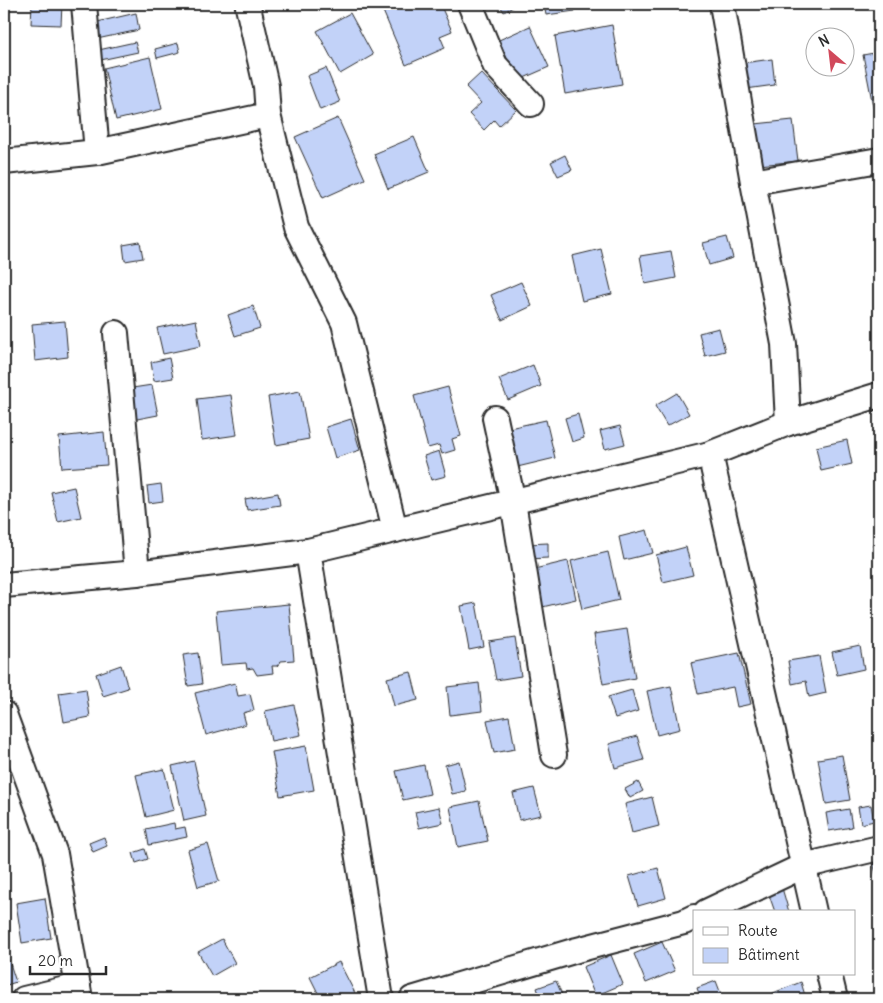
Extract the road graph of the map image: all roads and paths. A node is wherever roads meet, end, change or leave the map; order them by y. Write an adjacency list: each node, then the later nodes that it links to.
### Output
1 (84, 4): 7 (street)
2 (249, 4): 6 (street)
3 (470, 4): 5 (street)
4 (722, 4): 10 (street)
5 (531, 104)
6 (268, 115): 7 (street); 17 (street)
7 (97, 152): 9 (street)
8 (879, 160): 10 (street)
9 (4, 162)
10 (753, 182): 14 (street)
11 (116, 333): 19 (street)
12 (879, 394): 14 (street)
13 (495, 418): 16 (street)
14 (788, 423): 15 (street)
15 (710, 454): 16 (street); 24 (street)
16 (513, 502): 17 (street); 22 (street)
17 (395, 530): 18 (street)
18 (308, 551): 19 (street); 31 (street)
19 (137, 573): 20 (street)
20 (4, 585)
21 (4, 714): 29 (street)
22 (554, 755)
23 (879, 848): 24 (street)
24 (803, 866): 25 (street); 26 (street)
25 (710, 910)
26 (814, 910)
27 (693, 918): 32 (street)
28 (829, 976): 33 (street)
29 (79, 993): 30 (street)
30 (24, 999)
31 (381, 999)
32 (412, 999)
33 (835, 999)

